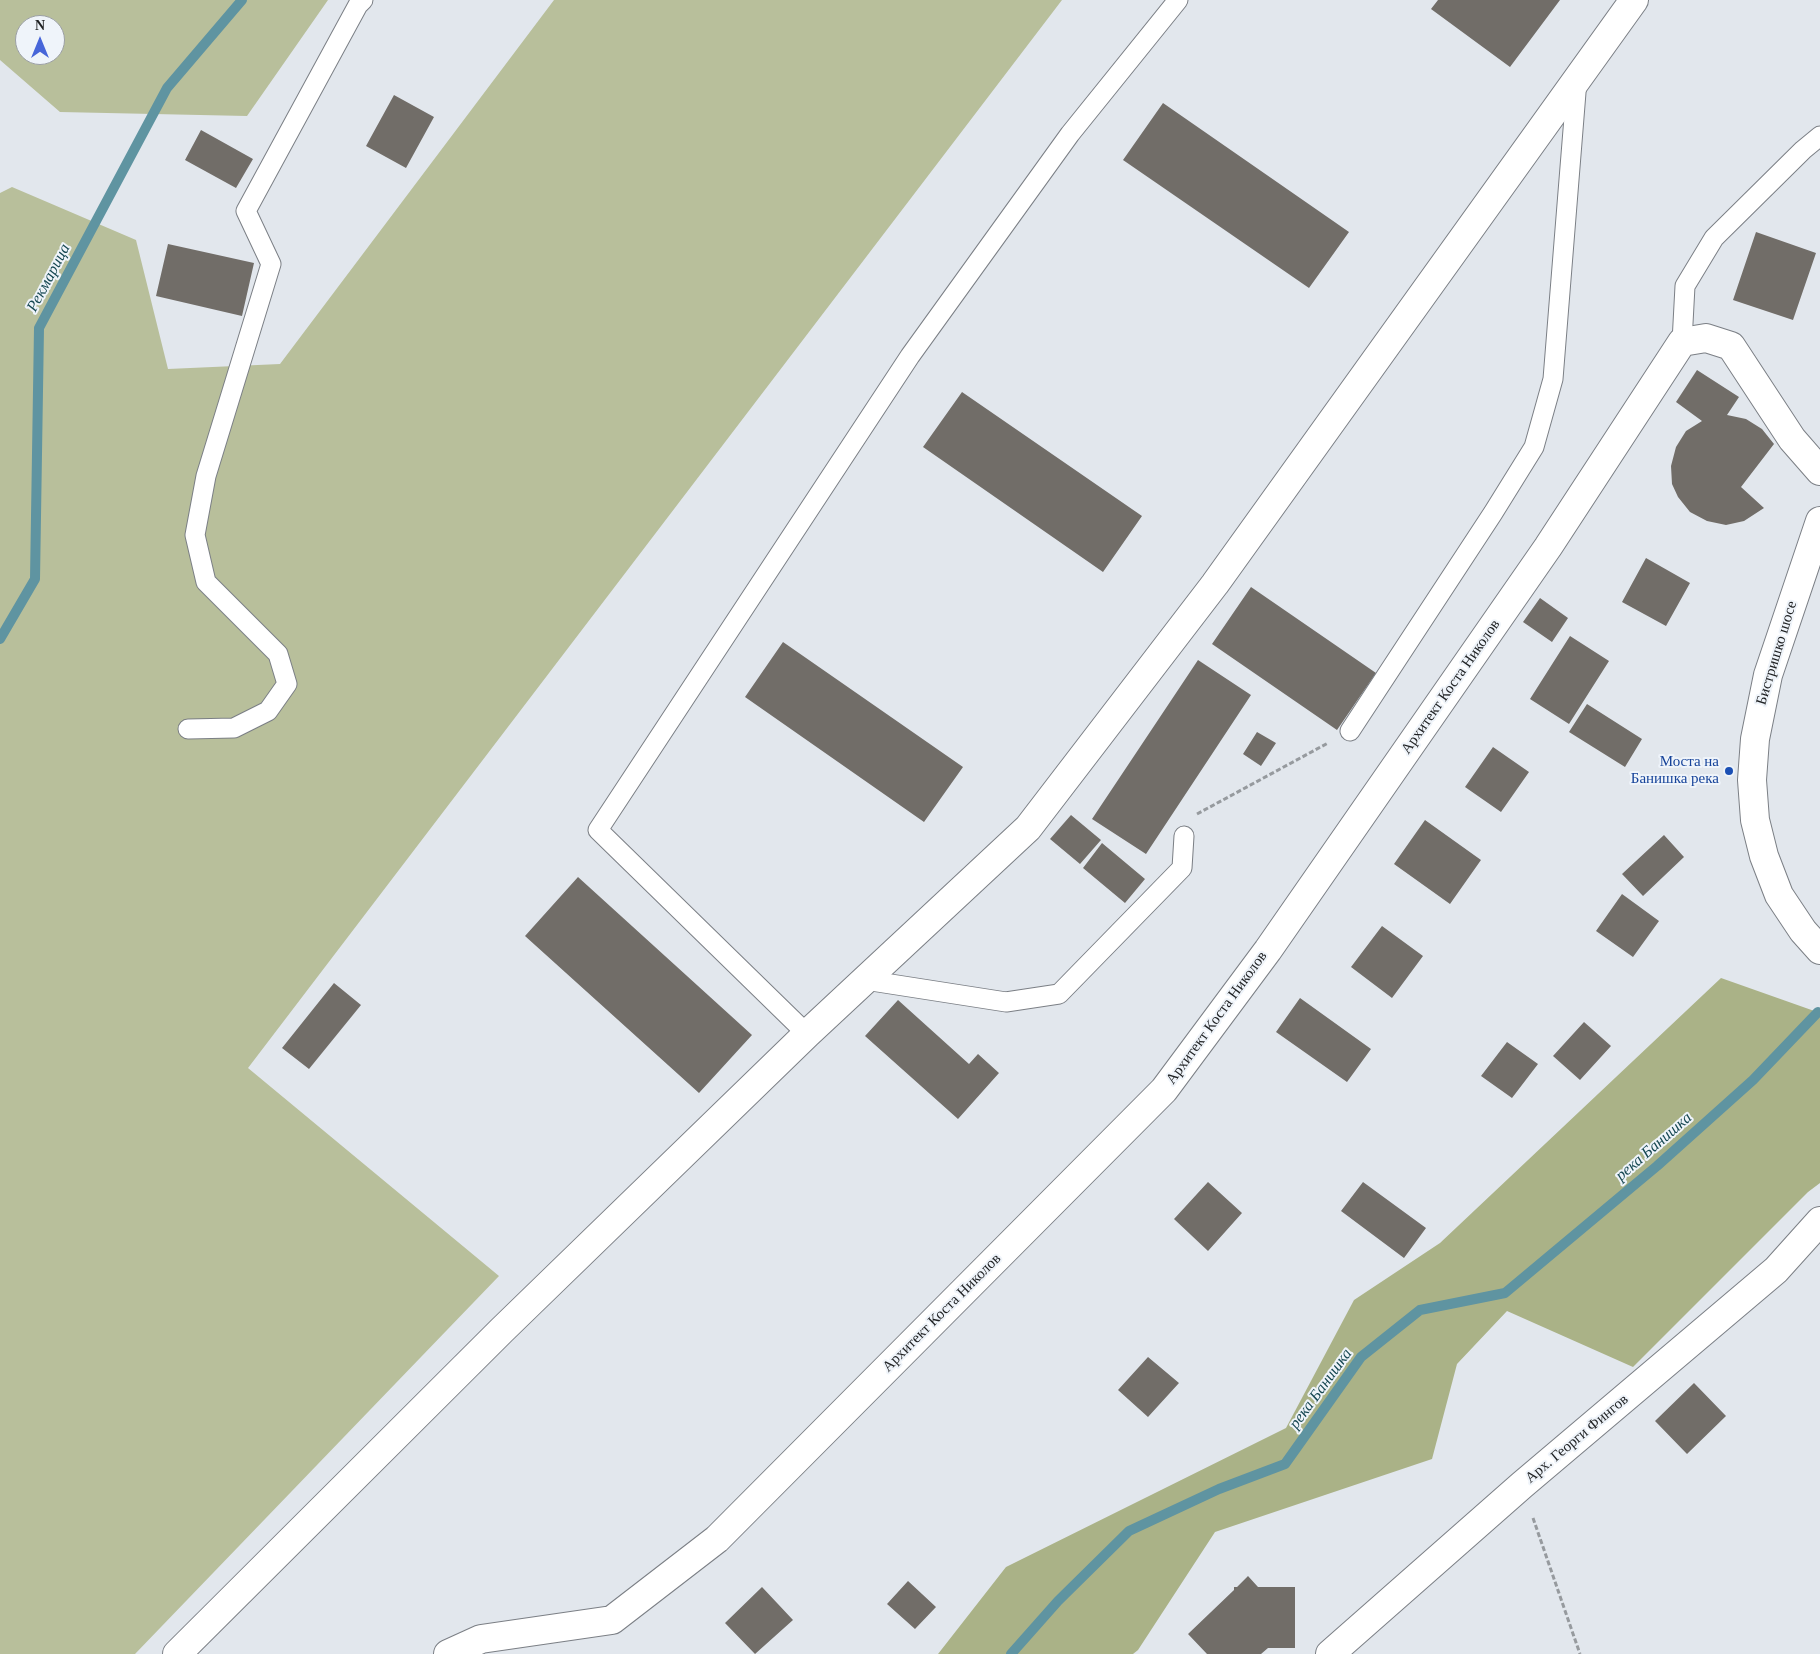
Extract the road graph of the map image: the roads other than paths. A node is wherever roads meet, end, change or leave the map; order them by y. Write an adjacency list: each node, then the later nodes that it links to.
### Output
1 (363, 0): 9 (lane)
2 (1178, 0): 14 (lane)
3 (1634, 0): 4 (street)
4 (1578, 79): 10 (lane); 13 (street)
5 (1820, 136): 6 (lane)
6 (1682, 342): 7 (street); 17 (street, Архитект Коста Николов)
7 (1820, 471)
8 (1820, 521): 12 (street, Бистришко шосе)
9 (188, 729)
10 (1350, 731)
11 (1184, 836): 13 (lane)
12 (1820, 950)
13 (865, 980): 14 (street)
14 (807, 1034): 16 (street)
15 (1820, 1221): 18 (street, Арх. Георги Фингов)
16 (177, 1654)
17 (448, 1654)
18 (1330, 1654)

